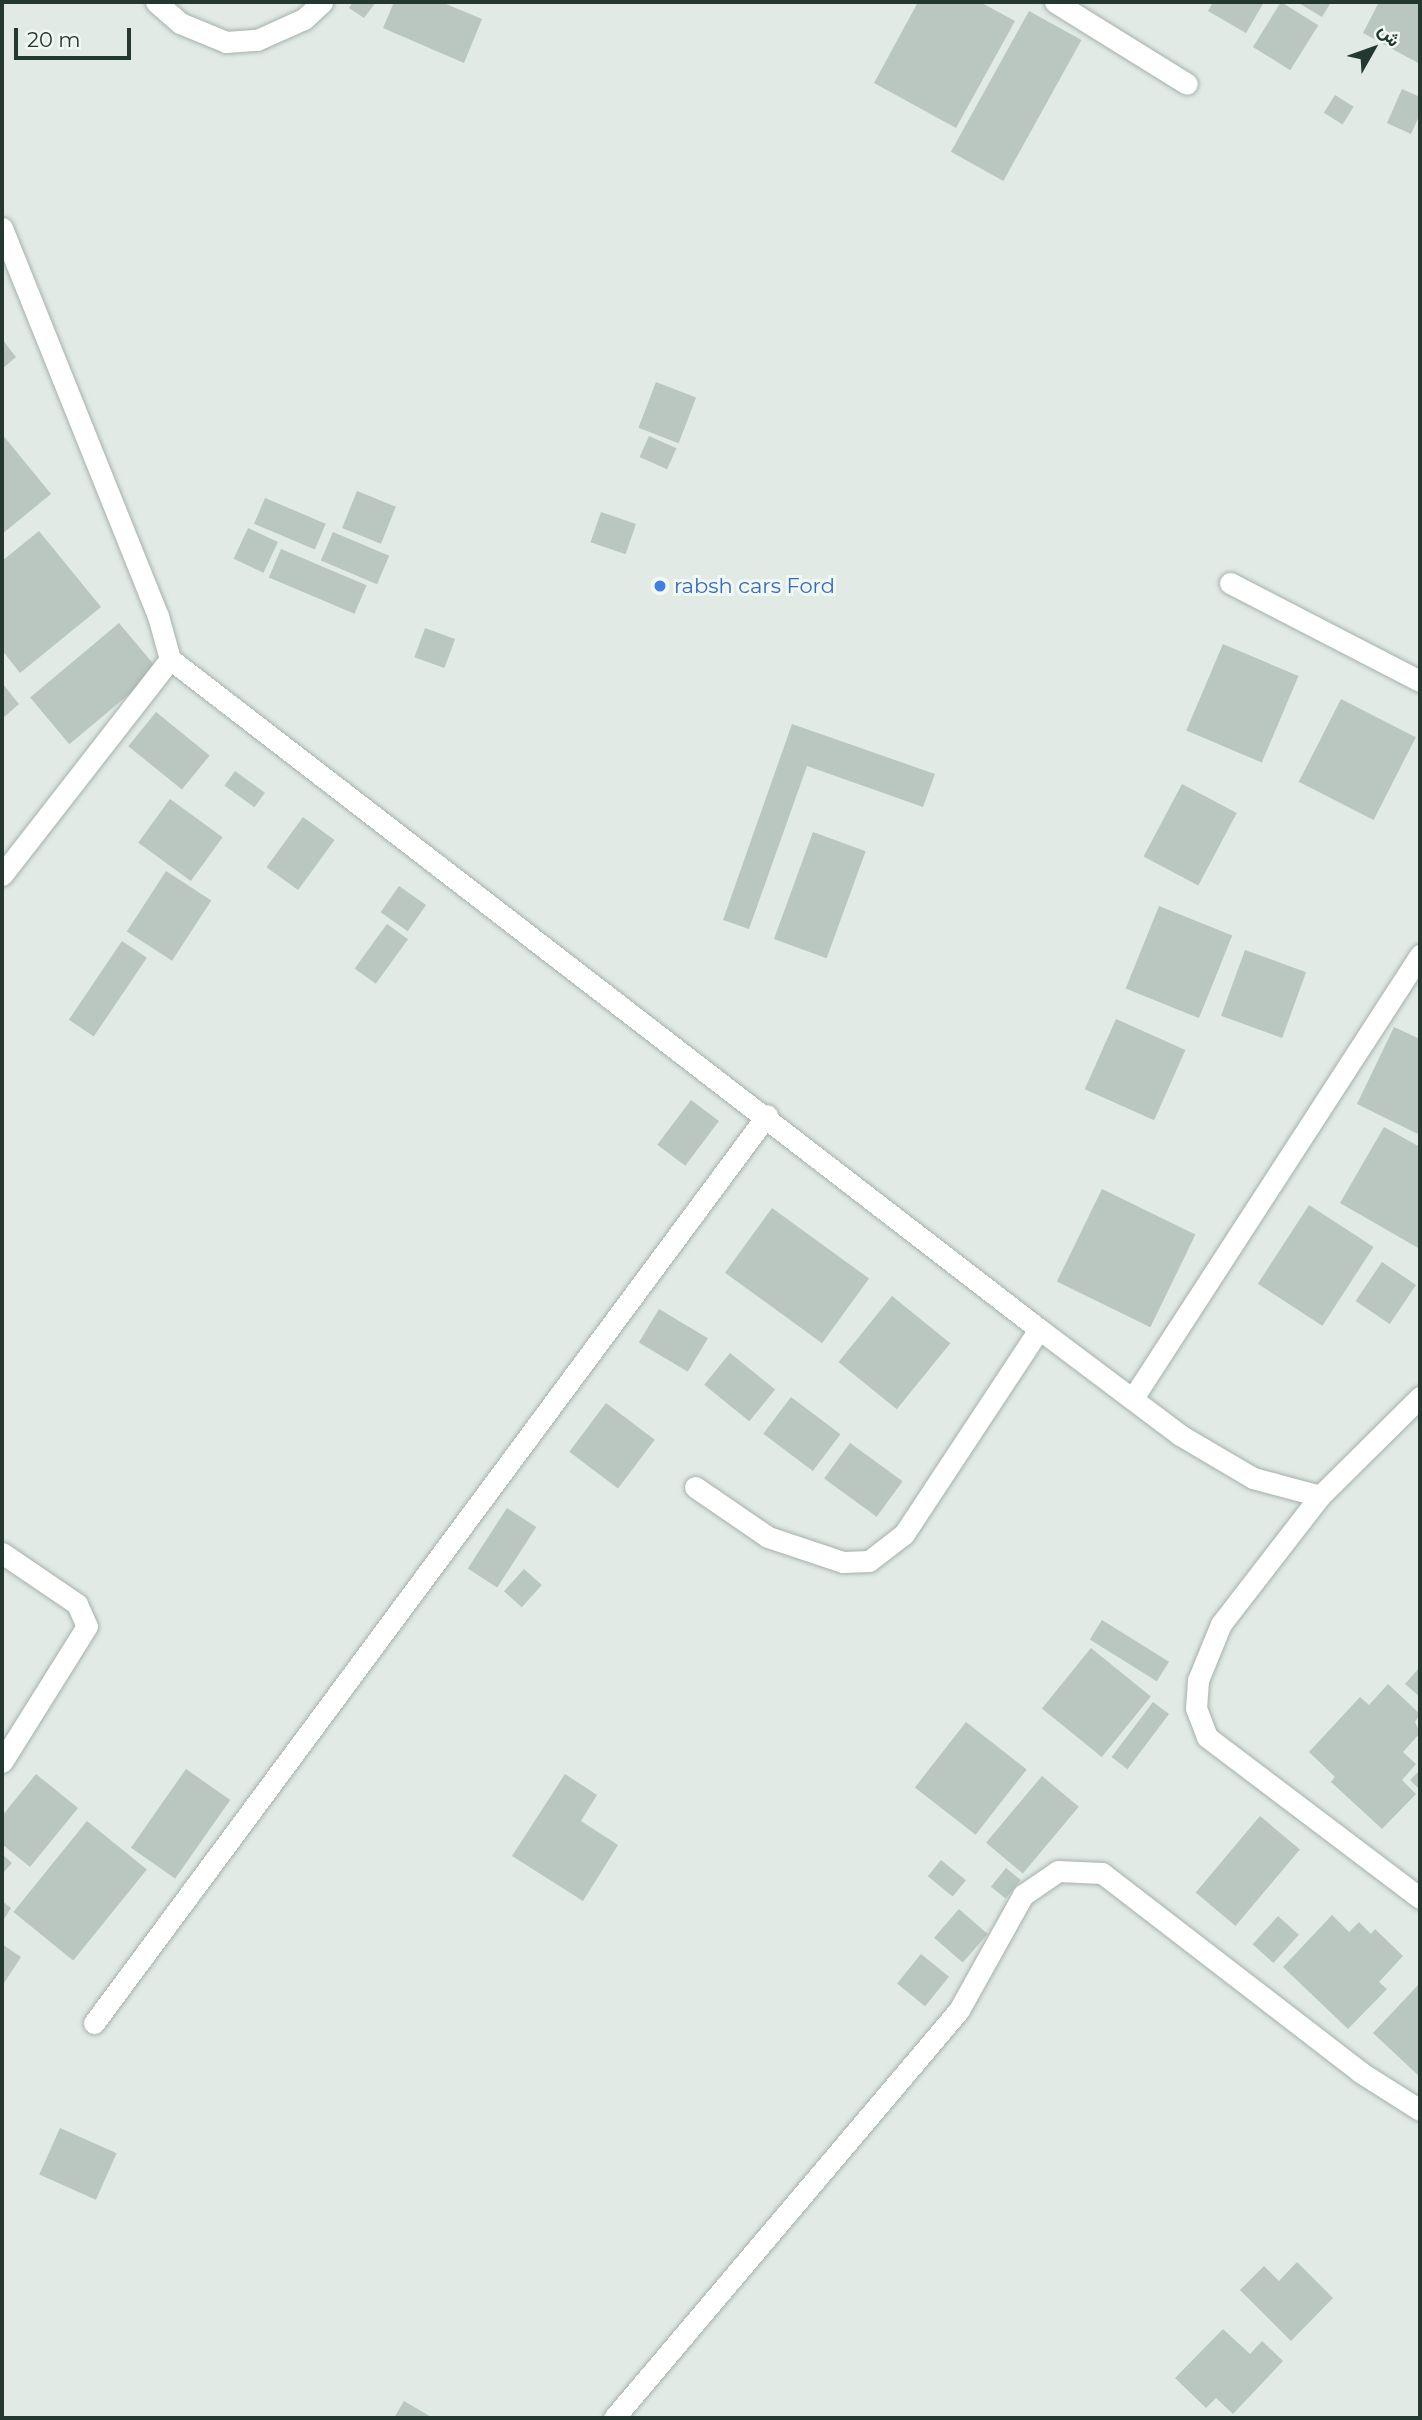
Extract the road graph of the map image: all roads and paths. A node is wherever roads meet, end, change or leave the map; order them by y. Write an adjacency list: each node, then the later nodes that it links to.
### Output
1 (156, 2): 2 (street)
2 (322, 2)
3 (1055, 2): 4 (street)
4 (1186, 83)
5 (2, 228): 7 (street)
6 (1230, 583): 8 (street)
7 (170, 659): 9 (street); 11 (street)
8 (1420, 681)
9 (3, 868)
10 (1420, 955): 14 (street)
11 (767, 1115): 12 (street); 20 (street)
12 (1039, 1329): 14 (street); 15 (street)
13 (1420, 1397): 16 (street)
14 (1133, 1398): 16 (street)
15 (695, 1487)
16 (1320, 1496): 19 (street)
17 (2, 1553): 18 (street)
18 (2, 1762)
19 (1420, 1898)
20 (94, 2023)
21 (1420, 2110): 22 (street)
22 (614, 2418)

